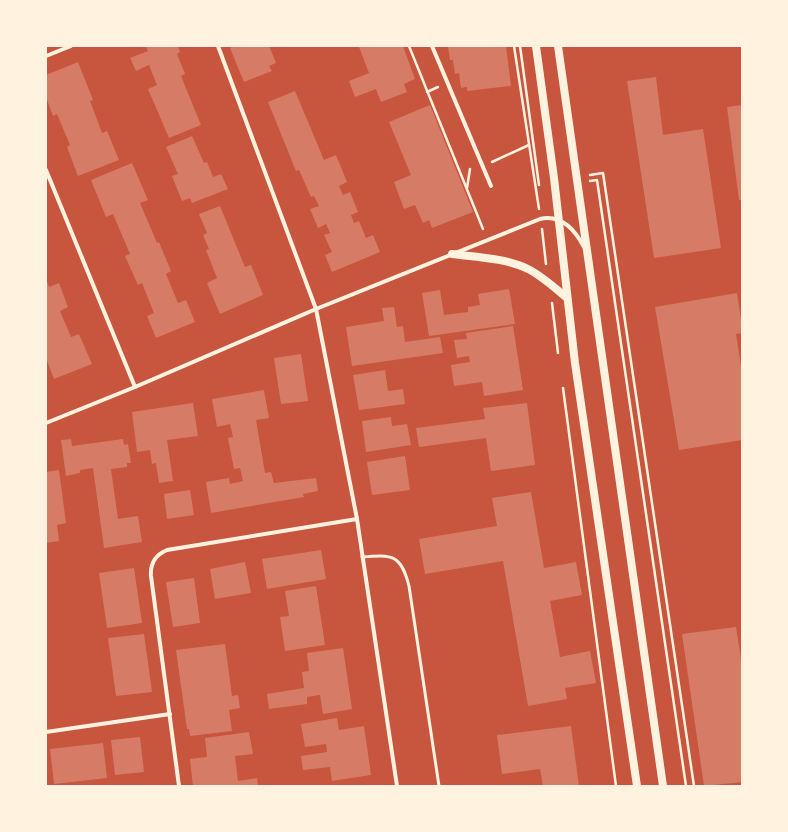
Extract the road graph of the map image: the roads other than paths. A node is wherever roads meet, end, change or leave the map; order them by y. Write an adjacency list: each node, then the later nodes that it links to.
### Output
1 (71, 46): 6 (street)
2 (218, 46): 13 (street)
3 (432, 46): 8 (street)
4 (536, 46): 9 (main road)
5 (558, 46): 11 (main road)
6 (46, 56)
7 (46, 170): 14 (street)
8 (491, 186)
9 (559, 219): 10 (street); 11 (street); 12 (main road)
10 (452, 254): 12 (main road); 13 (street)
11 (589, 258): 24 (main road)
12 (567, 298): 23 (main road)
13 (316, 308): 14 (street); 16 (street)
14 (135, 387): 15 (street)
15 (46, 423)
16 (357, 519): 17 (street); 18 (street)
17 (362, 557): 21 (street); 22 (lane)
18 (170, 714): 19 (street); 20 (street)
19 (46, 732)
20 (179, 786)
21 (396, 786)
22 (439, 786)
23 (637, 786)
24 (663, 786)

